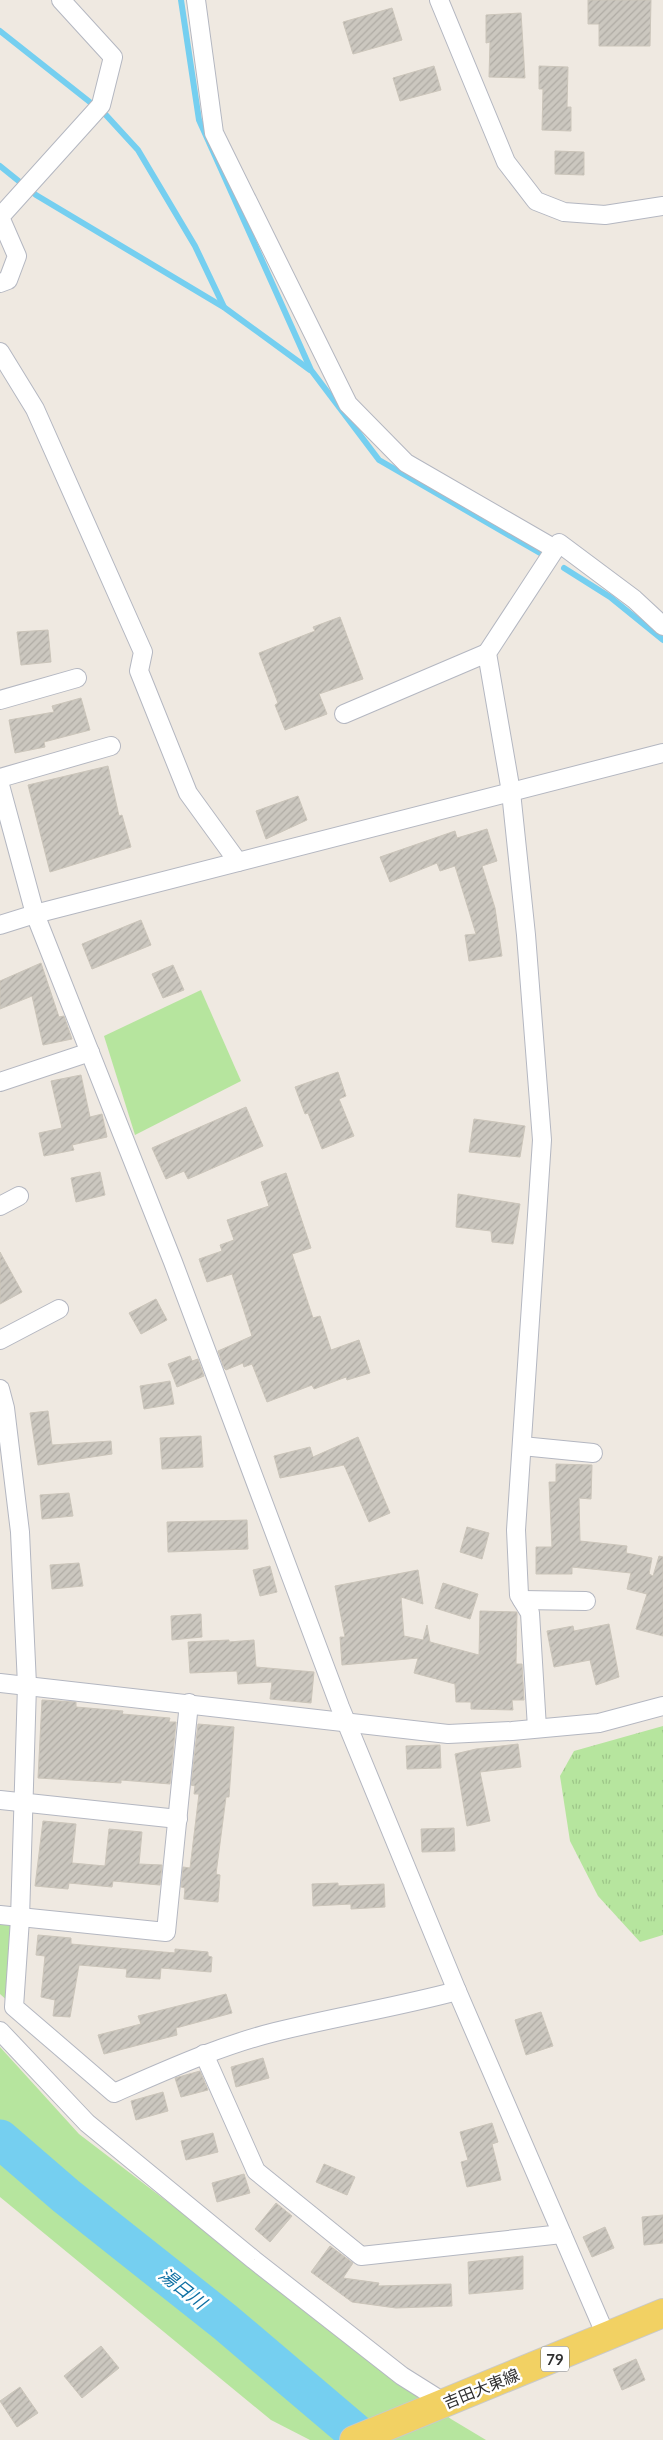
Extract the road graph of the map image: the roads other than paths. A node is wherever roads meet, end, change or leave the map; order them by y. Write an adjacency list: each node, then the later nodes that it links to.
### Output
1 (61, 0): 5 (street)
2 (196, 0): 7 (street)
3 (439, 0): 4 (street)
4 (663, 206)
5 (0, 283)
6 (0, 352): 18 (street)
7 (555, 549): 8 (street); 9 (street)
8 (663, 626)
9 (486, 653): 12 (street); 17 (street)
10 (77, 678): 11 (street)
11 (0, 700)
12 (344, 714)
13 (111, 746): 15 (street)
14 (663, 753): 17 (street)
15 (0, 778)
16 (0, 785): 19 (street)
17 (511, 792): 18 (street); 28 (street)
18 (238, 862): 19 (street)
19 (35, 914): 20 (street); 21 (street)
20 (0, 925)
21 (90, 1052): 22 (street); 36 (street)
22 (0, 1082)
23 (19, 1196): 24 (street)
24 (0, 1206)
25 (59, 1309): 26 (street)
26 (0, 1340)
27 (0, 1389): 33 (street)
28 (522, 1446): 29 (street); 30 (street)
29 (593, 1453)
30 (522, 1600): 31 (street); 37 (street)
31 (586, 1601)
32 (0, 1683): 33 (street)
33 (28, 1685): 34 (street); 39 (street)
34 (189, 1703): 36 (street); 40 (street)
35 (663, 1706): 37 (street)
36 (348, 1721): 37 (street); 43 (street)
37 (537, 1728)
38 (0, 1800): 39 (street)
39 (24, 1802): 40 (street); 42 (street)
40 (178, 1819): 42 (street)
41 (0, 1915): 42 (street)
42 (20, 1919): 45 (street)
43 (457, 1991): 45 (street); 46 (street)
44 (0, 2031): 49 (street)
45 (204, 2054): 46 (street)
46 (562, 2234): 48 (street)
47 (663, 2313): 48 (main road, 吉田大東線 / 79)
48 (607, 2338): 49 (main road, 吉田大東線 / 79)
49 (441, 2405): 50 (main road, 吉田大東線 / 79)
50 (354, 2440)

